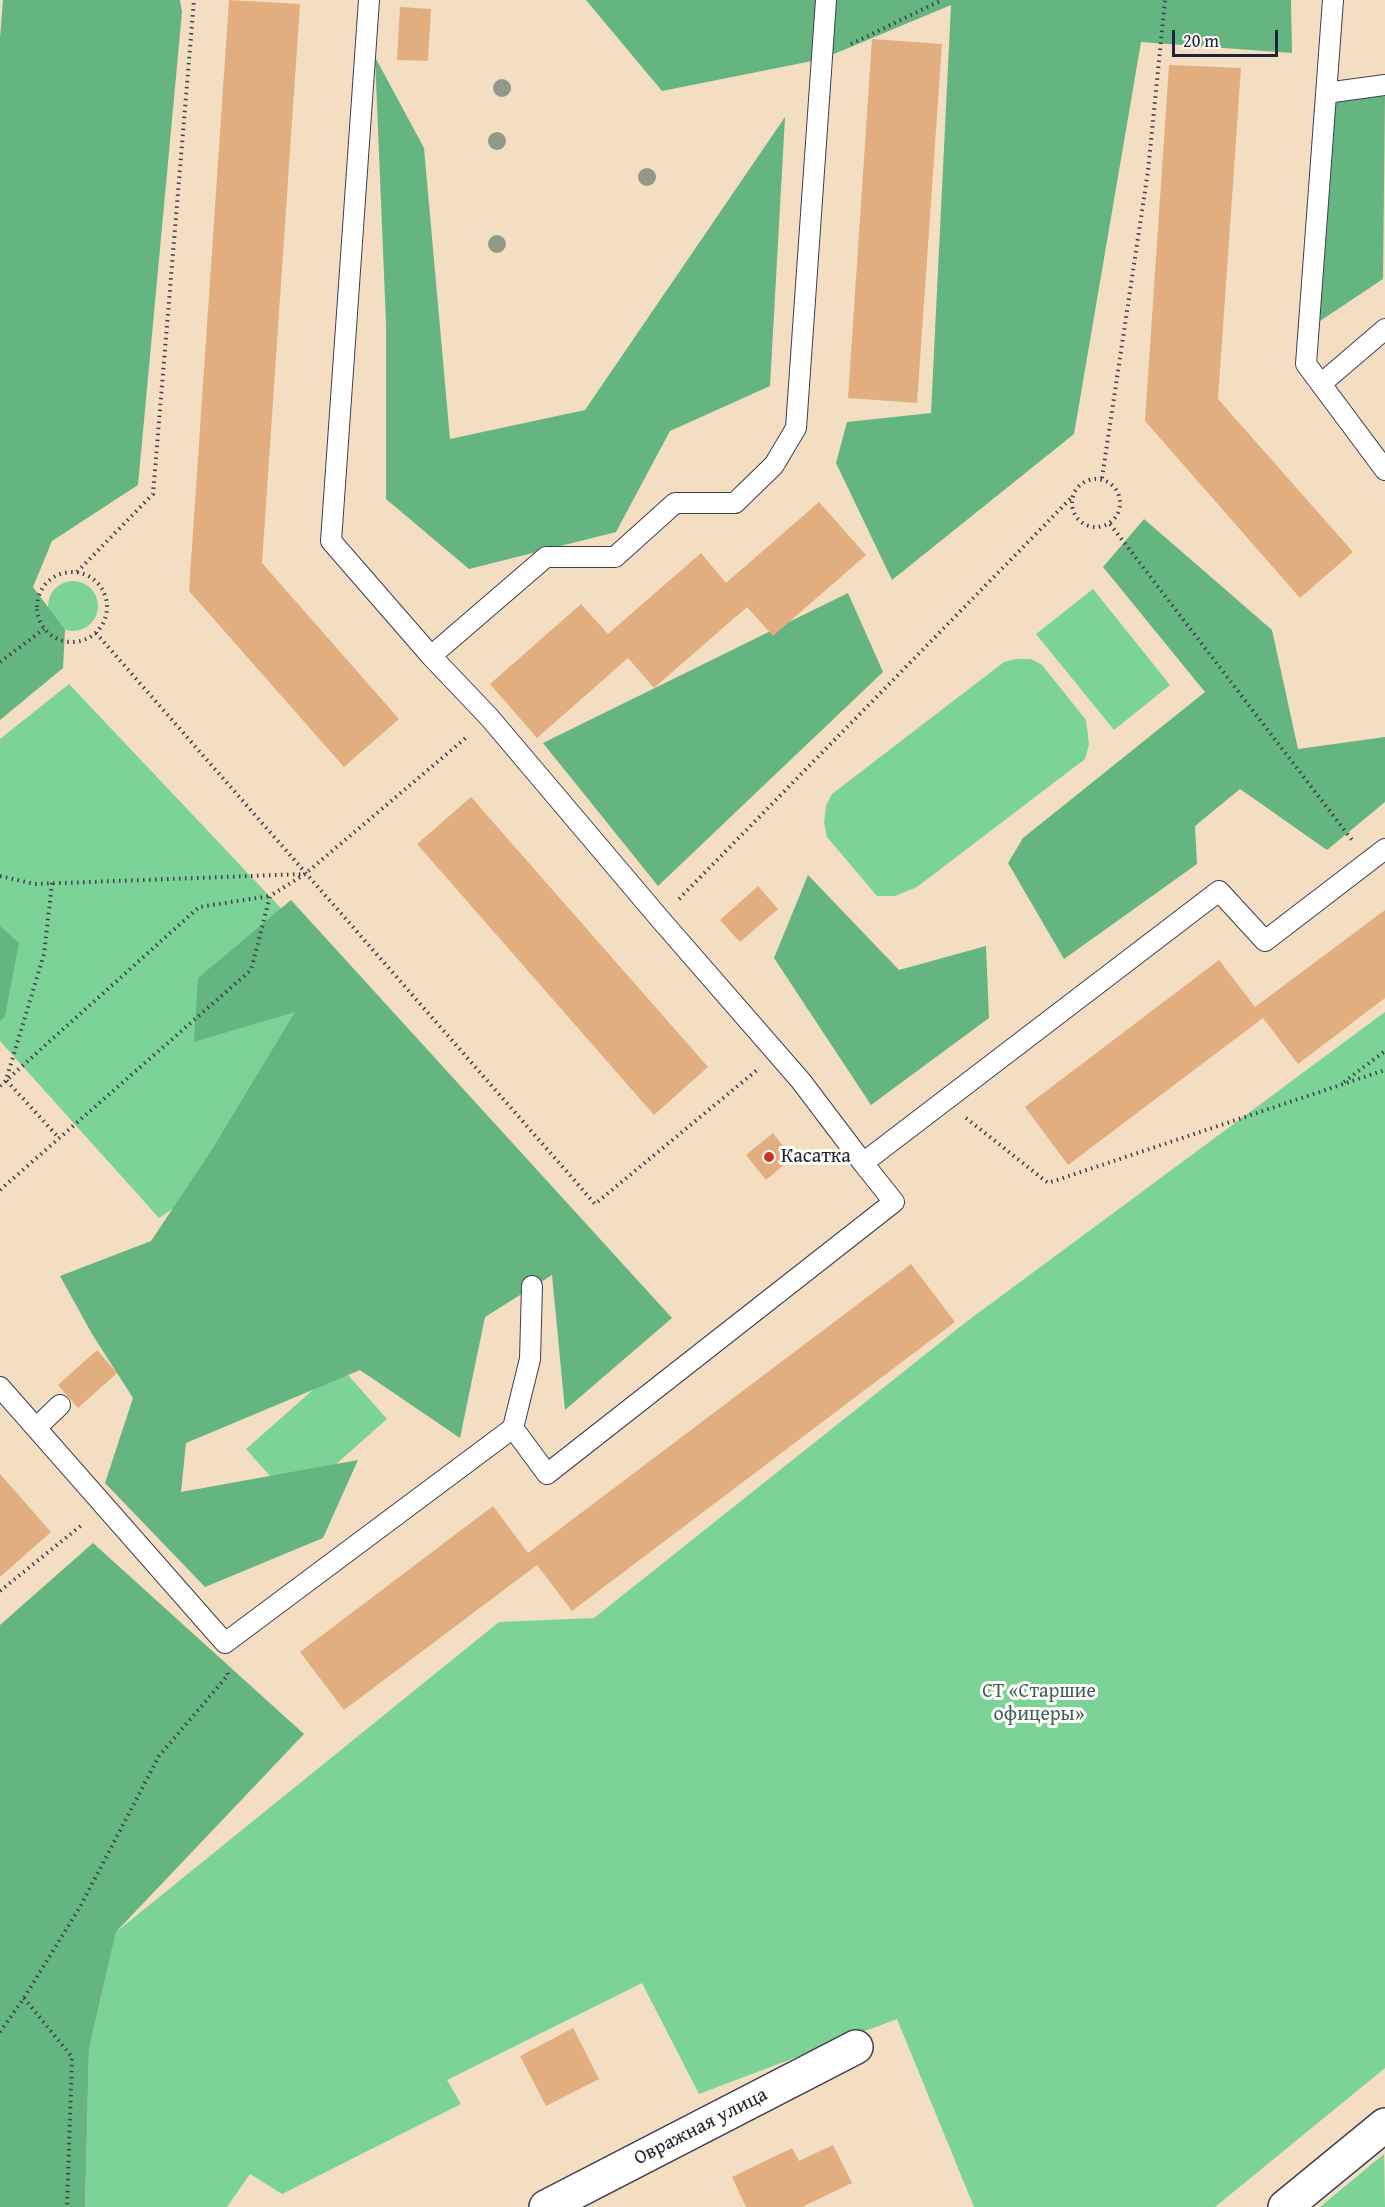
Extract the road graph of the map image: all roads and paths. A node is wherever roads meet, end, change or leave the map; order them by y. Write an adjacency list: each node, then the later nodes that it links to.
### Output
1 (194, 0): 16 (path)
2 (369, 0): 19 (lane)
3 (826, 0): 7 (lane)
4 (942, 0): 7 (path)
5 (1165, 0): 13 (path)
6 (1333, 0): 9 (lane)
7 (822, 59): 19 (lane)
8 (1385, 85): 9 (lane)
9 (1326, 93): 11 (lane)
10 (1385, 329): 11 (lane)
11 (1322, 383): 12 (lane)
12 (1385, 470)
13 (1102, 478): 14 (path); 15 (path)
14 (1072, 497): 15 (path); 28 (path)
15 (1110, 524): 23 (path)
16 (77, 572): 17 (path); 18 (path)
17 (44, 628): 18 (path); 20 (path)
18 (96, 633): 24 (path)
19 (431, 656): 21 (lane)
20 (0, 662)
21 (489, 717): 24 (path); 28 (lane)
22 (1385, 849): 23 (lane)
23 (1369, 861): 35 (lane)
24 (305, 874): 26 (path); 27 (path); 30 (path)
25 (0, 876): 26 (path)
26 (52, 883): 32 (path)
27 (270, 896): 32 (path); 36 (path)
28 (660, 919): 30 (lane)
29 (1385, 1051): 33 (path)
30 (777, 1054): 37 (lane)
31 (1385, 1070): 33 (path)
32 (6, 1080): 34 (path); 36 (path)
33 (1341, 1084): 35 (path)
34 (0, 1086)
35 (944, 1101): 37 (lane)
36 (59, 1138): 38 (path)
37 (863, 1163): 43 (lane)
38 (0, 1190)
39 (532, 1286): 43 (lane)
40 (0, 1387): 42 (lane)
41 (60, 1405): 42 (lane)
42 (36, 1428): 44 (lane)
43 (513, 1428): 46 (lane)
44 (105, 1507): 45 (path); 46 (lane)
45 (0, 1591)
46 (225, 1643): 47 (path)
47 (24, 1998): 48 (path); 51 (path)
48 (0, 2032)
49 (856, 2047): 52 (street, Овражная улица)
50 (1384, 2129): 53 (street)
51 (67, 2207)
52 (546, 2207)
53 (1285, 2207)

